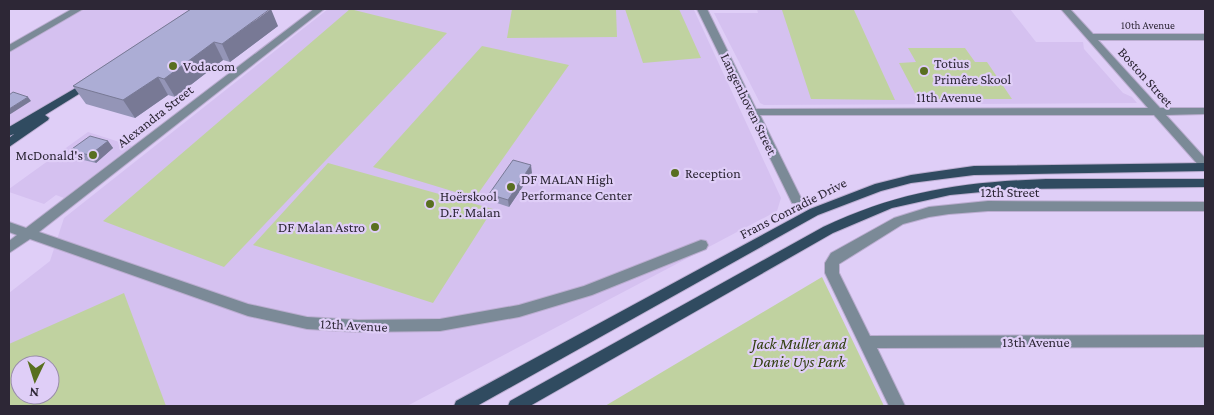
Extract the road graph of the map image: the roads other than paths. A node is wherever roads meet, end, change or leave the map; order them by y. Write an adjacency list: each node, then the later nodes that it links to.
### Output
1 (78, 9): 7 (street)
2 (319, 9): 20 (street, Alexandra Street)
3 (702, 9): 12 (street, Langenhoven Street)
4 (1064, 9): 5 (street, Boston Street)
5 (1090, 37): 6 (street, 10th Avenue); 10 (street, Boston Street)
6 (1205, 37)
7 (9, 49)
8 (98, 77): 9 (main road)
9 (75, 92): 13 (main road); 14 (main road)
10 (1157, 111): 11 (street, 11th Avenue); 12 (street, 11th Avenue); 15 (street, Boston Street)
11 (1205, 111)
12 (752, 112): 17 (street, Langenhoven Street)
13 (9, 132)
14 (9, 144)
15 (1205, 166): 25 (main road, Frans Conradie Drive)
16 (1205, 183): 26 (main road)
17 (796, 200)
18 (1205, 207): 24 (street, 12th Street)
19 (9, 227): 20 (street, 12th Avenue)
20 (27, 234): 21 (street, 12th Avenue); 22 (street, Alexandra Street)
21 (701, 245)
22 (9, 248)
23 (1205, 341): 24 (street, 13th Avenue)
24 (866, 342): 27 (street)
25 (462, 406)
26 (516, 406)
27 (897, 406)

